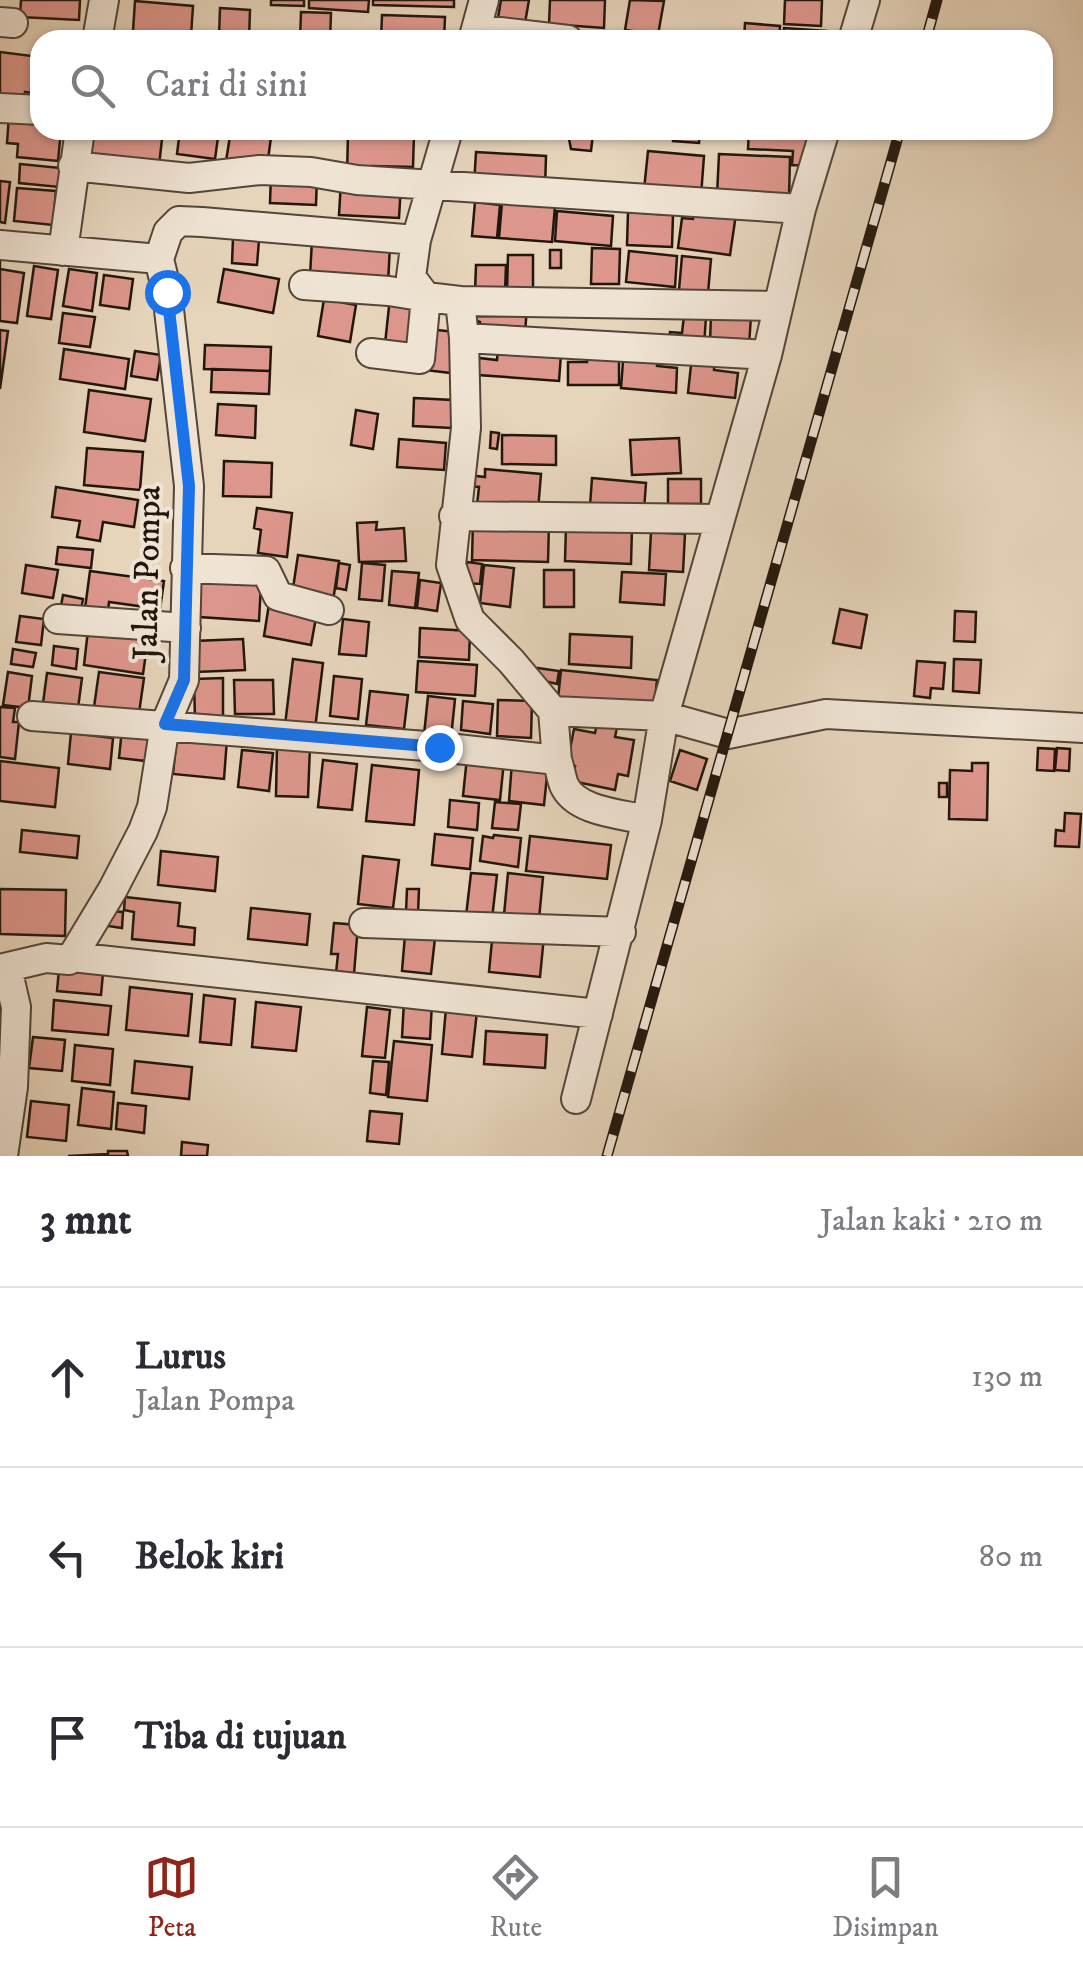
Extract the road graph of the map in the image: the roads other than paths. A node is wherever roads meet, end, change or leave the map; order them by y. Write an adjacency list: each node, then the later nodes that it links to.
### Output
1 (104, 0): 4 (street)
2 (484, 0): 5 (street)
3 (865, 0): 6 (street)
4 (99, 30)
5 (475, 30)
6 (856, 30)
7 (0, 108): 8 (street)
8 (30, 110)
9 (78, 140): 12 (street)
10 (445, 140): 13 (street)
11 (822, 140): 14 (street)
12 (73, 166): 13 (street); 17 (street)
13 (432, 184): 14 (street); 15 (street)
14 (801, 209): 22 (street)
15 (416, 240): 18 (street); 20 (street)
16 (0, 246): 17 (street)
17 (63, 251): 18 (street)
18 (159, 259): 28 (street, Jalan Pompa)
19 (304, 285): 20 (street)
20 (426, 297): 21 (street); 24 (street)
21 (460, 301): 22 (street); 23 (street)
22 (777, 306): 25 (street)
23 (464, 338): 25 (street); 26 (street)
24 (371, 353)
25 (767, 355): 27 (street)
26 (454, 516): 27 (street); 32 (street)
27 (718, 518): 34 (street)
28 (185, 568): 29 (street); 31 (street, Jalan Pompa)
29 (328, 610)
30 (58, 619): 31 (street)
31 (186, 628): 35 (street, Jalan Pompa)
32 (553, 711): 34 (street); 37 (street)
33 (32, 716): 35 (street)
34 (664, 716): 36 (street); 38 (street)
35 (165, 724): 37 (street); 41 (street, Jalan Pompa)
36 (1083, 728)
37 (558, 760): 38 (street)
38 (647, 820): 40 (street)
39 (364, 923): 40 (street)
40 (620, 932): 43 (street)
41 (72, 957): 42 (street); 43 (street)
42 (3, 968): 44 (street)
43 (598, 1014): 45 (street)
44 (6, 1086): 46 (street)
45 (576, 1099)
46 (3, 1156)

